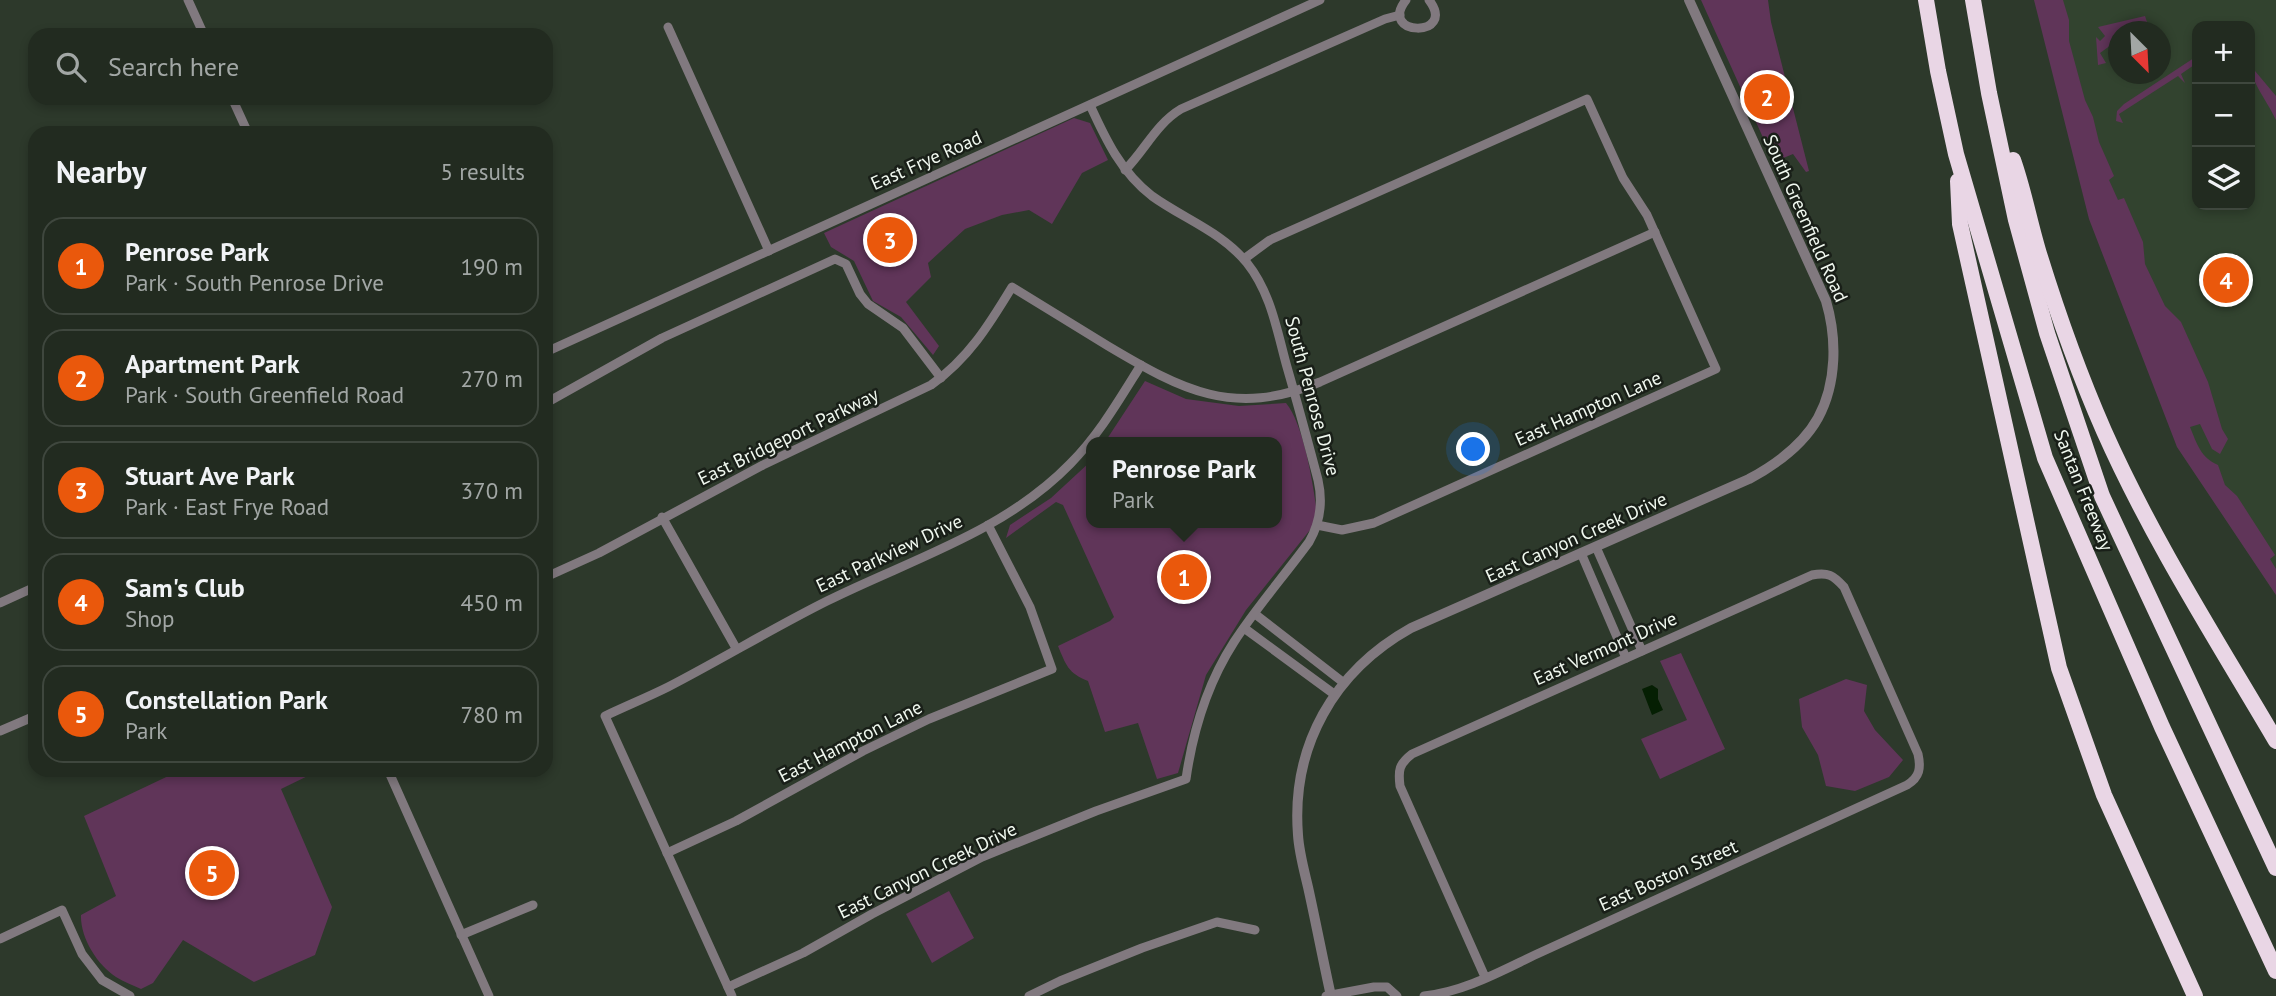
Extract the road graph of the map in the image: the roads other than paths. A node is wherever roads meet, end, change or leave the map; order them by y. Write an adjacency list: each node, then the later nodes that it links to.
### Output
1 (188, 0): 10 (street)
2 (1320, 0): 13 (street, East Frye Road)
3 (1406, 0): 8 (street)
4 (1429, 0): 8 (street)
5 (1689, 0): 25 (street, South Greenfield Road)
6 (1926, 0): 15 (highway, Santan Freeway)
7 (1973, 0): 11 (highway, Santan Freeway)
8 (1400, 15): 16 (street)
9 (668, 27): 18 (street)
10 (201, 28)
11 (1989, 93): 45 (highway); 50 (highway, Santan Freeway)
12 (235, 105): 14 (street)
13 (1090, 105): 16 (street, South Penrose Drive); 18 (street, East Frye Road)
14 (244, 126)
15 (1956, 154): 55 (highway, Santan Freeway); 64 (highway)
16 (1125, 170): 19 (street, South Penrose Drive)
17 (1655, 232): 19 (street); 23 (street); 30 (street, East Hampton Lane)
18 (769, 251): 20 (street, East Frye Road)
19 (1244, 259): 23 (street, South Penrose Drive)
20 (553, 349)
21 (1141, 365): 22 (street, East Bridgeport Parkway); 23 (street); 26 (street, East Parkview Drive)
22 (941, 378): 24 (street); 28 (street, East Bridgeport Parkway)
23 (1294, 392): 30 (street, South Penrose Drive)
24 (553, 399)
25 (1818, 419): 31 (street, East Canyon Creek Drive)
26 (1093, 437)
27 (1086, 445): 29 (street, East Parkview Drive)
28 (662, 517): 33 (street, East Bridgeport Parkway); 38 (street)
29 (988, 525): 38 (street, East Parkview Drive); 49 (street, East Hampton Lane)
30 (1317, 525): 36 (street, South Penrose Drive)
31 (1596, 547): 32 (street, East Canyon Creek Drive); 39 (street)
32 (1581, 553): 40 (street); 41 (street, East Canyon Creek Drive)
33 (553, 574)
34 (28, 590): 35 (street)
35 (0, 603)
36 (1255, 614): 37 (street, South Penrose Drive); 41 (street)
37 (1244, 628): 42 (street); 48 (street, South Penrose Drive)
38 (736, 648): 49 (street, East Parkview Drive)
39 (1642, 651): 40 (street, East Vermont Drive); 46 (street, East Vermont Drive)
40 (1626, 658): 56 (street, East Vermont Drive)
41 (1344, 683): 42 (street, East Canyon Creek Drive)
42 (1334, 694): 61 (street, East Canyon Creek Drive)
43 (28, 719): 44 (street)
44 (0, 731)
45 (2276, 741)
46 (1919, 772): 56 (street, East Boston Street)
47 (391, 777): 53 (street)
48 (1186, 779): 57 (street, East Canyon Creek Drive)
49 (667, 853): 57 (street)
50 (2276, 868)
51 (533, 905): 53 (street)
52 (1255, 930): 60 (street)
53 (461, 935): 59 (street)
54 (0, 939): 58 (street)
55 (2276, 971)
56 (1485, 978): 63 (street, East Boston Street)
57 (730, 992)
58 (127, 995)
59 (489, 996)
60 (1030, 996)
61 (1329, 996): 62 (street)
62 (1397, 996)
63 (1424, 996)
64 (2194, 996)

